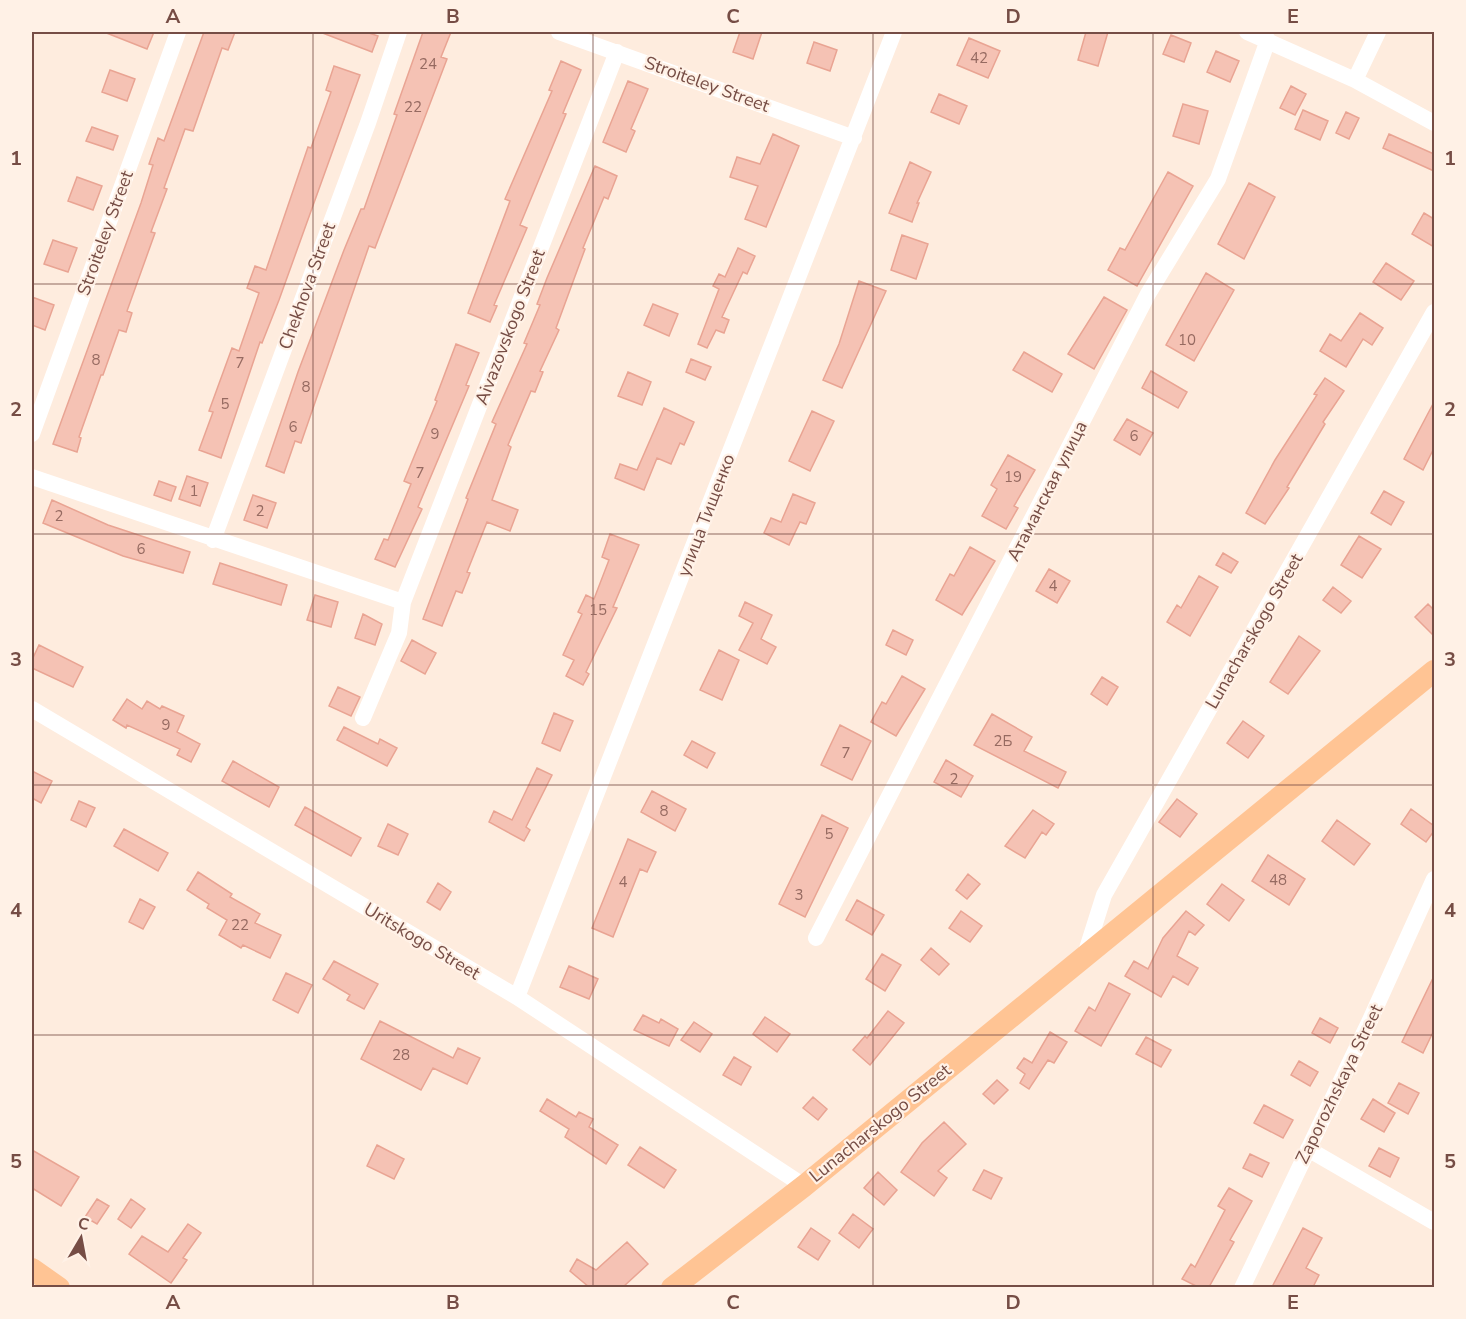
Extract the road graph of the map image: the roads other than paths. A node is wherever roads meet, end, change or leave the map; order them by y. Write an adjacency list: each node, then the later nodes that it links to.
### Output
1 (178, 32): 13 (street, Stroiteley Street)
2 (399, 32): 15 (street, Chekhova Street)
3 (559, 32): 8 (street, Stroiteley Street)
4 (894, 32): 11 (street, улица Тищенко)
5 (1247, 32): 7 (street)
6 (1378, 32): 9 (street)
7 (1268, 40): 9 (street); 21 (street, Атаманская улица)
8 (617, 52): 11 (street, Stroiteley Street); 16 (street, Aivazovskogo Street)
9 (1355, 80): 10 (street)
10 (1434, 123)
11 (854, 138): 23 (street, улица Тищенко)
12 (1434, 312): 22 (street, Lunacharskogo Street)
13 (32, 434)
14 (32, 477): 15 (street)
15 (213, 540): 16 (street)
16 (403, 602): 19 (street, Aivazovskogo Street)
17 (1434, 671): 22 (main road, Lunacharskogo Street)
18 (32, 709): 23 (street, Uritskogo Street)
19 (363, 718)
20 (1434, 879): 24 (street, Zaporozhskaya Street)
21 (816, 938)
22 (1085, 955): 25 (main road, Lunacharskogo Street)
23 (517, 997): 25 (street, Uritskogo Street)
24 (1308, 1149): 26 (street); 30 (street, Zaporozhskaya Street)
25 (804, 1186): 29 (main road, Lunacharskogo Street)
26 (1434, 1222)
27 (32, 1269): 28 (main road)
28 (59, 1287)
29 (672, 1287)
30 (1242, 1287)

